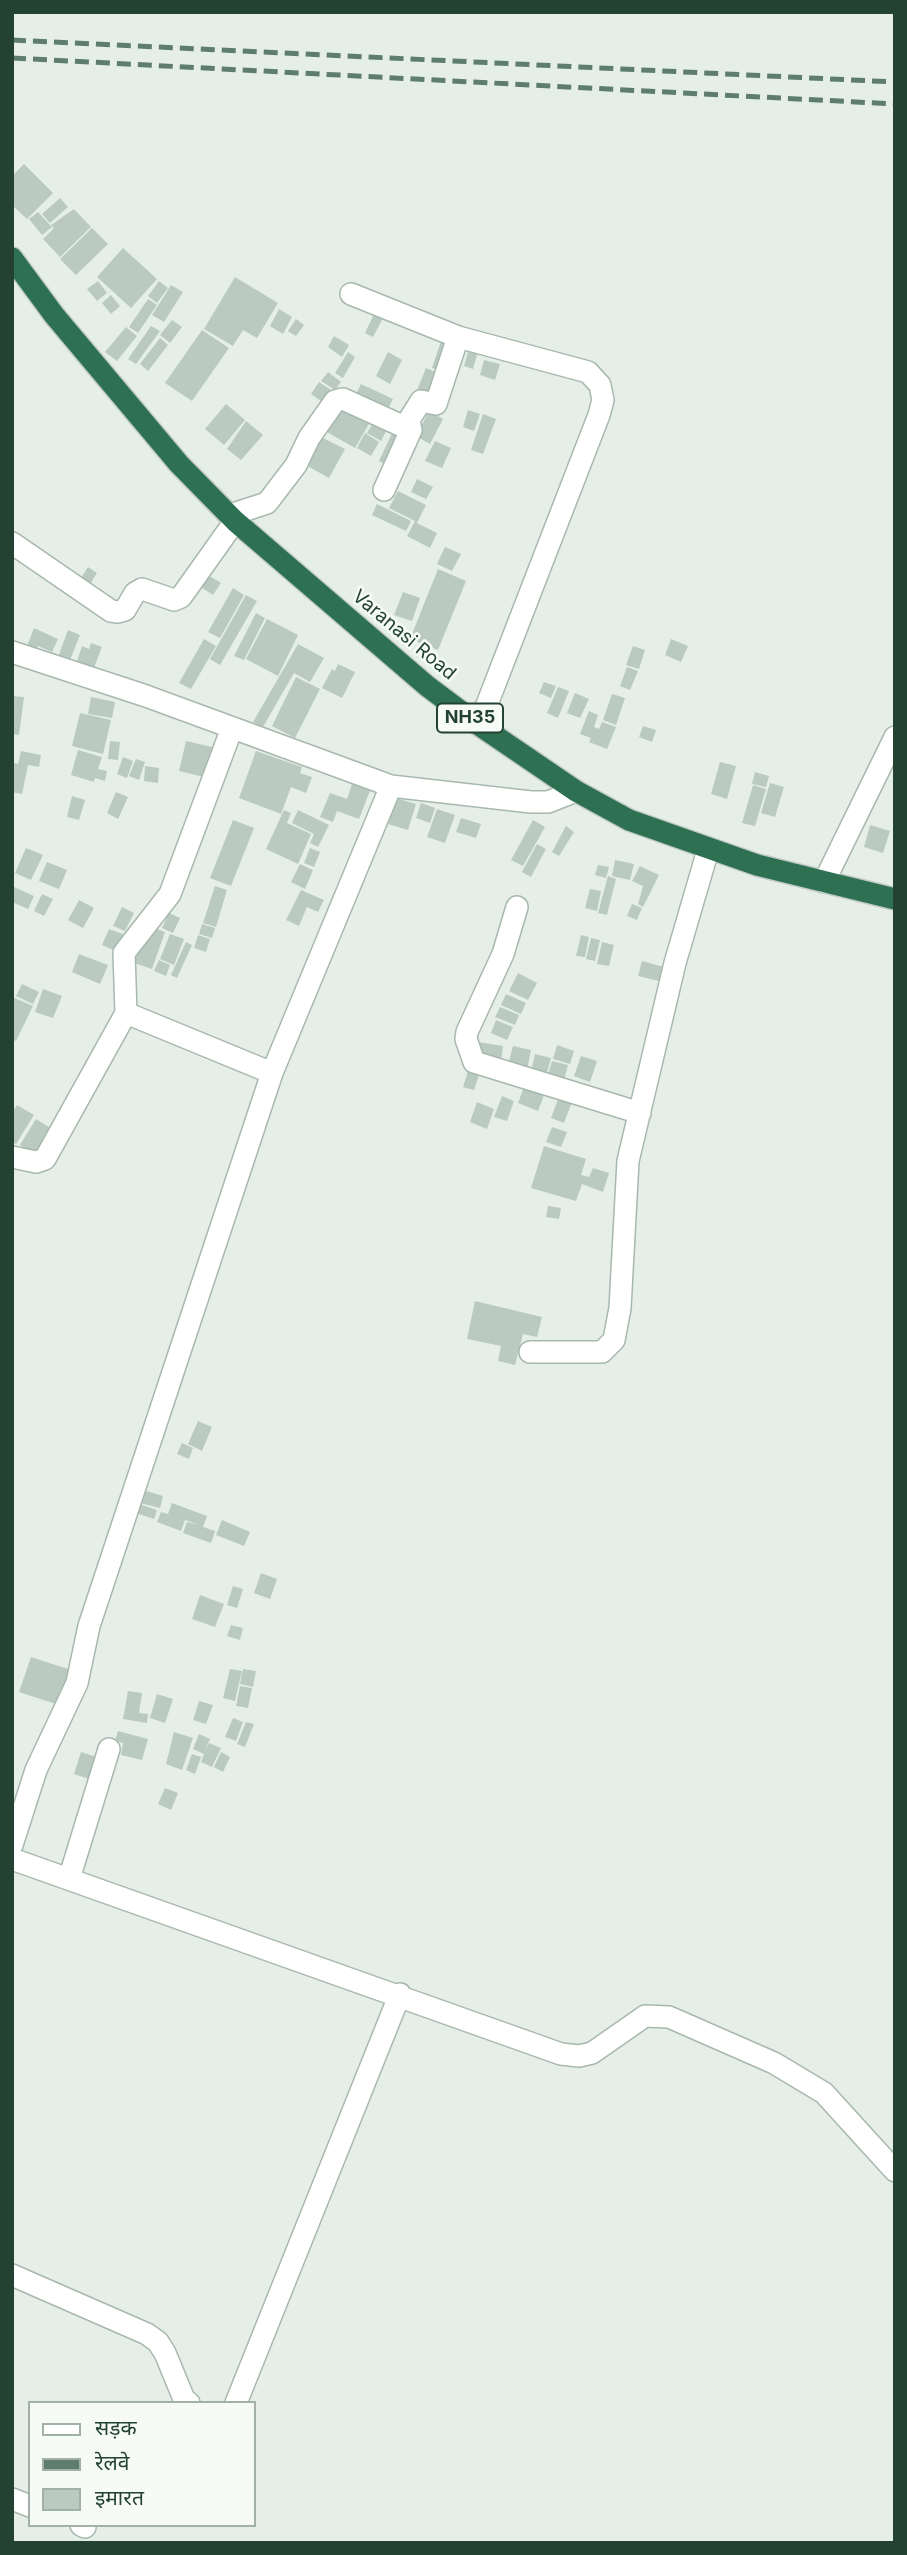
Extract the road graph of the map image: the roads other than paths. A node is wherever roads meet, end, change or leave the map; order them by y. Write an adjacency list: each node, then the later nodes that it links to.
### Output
1 (12, 257): 6 (highway, Varanasi Road / NH35)
2 (351, 294): 3 (street)
3 (458, 337): 4 (street); 9 (street)
4 (411, 430): 5 (street); 6 (street)
5 (384, 490)
6 (233, 518): 7 (street); 9 (highway, Varanasi Road / NH35)
7 (12, 543)
8 (12, 652): 10 (street)
9 (479, 725): 13 (highway, Varanasi Road / NH35)
10 (232, 728): 12 (street); 18 (street)
11 (895, 737): 15 (street)
12 (391, 786): 13 (street); 19 (street)
13 (576, 791): 14 (highway, Varanasi Road / NH35)
14 (708, 850): 15 (highway, Varanasi Road / NH35); 20 (street)
15 (824, 882): 16 (highway, Varanasi Road / NH35)
16 (895, 899)
17 (517, 907): 20 (street)
18 (126, 1013): 19 (street); 21 (street)
19 (272, 1073): 24 (street)
20 (640, 1113): 22 (street)
21 (12, 1157)
22 (530, 1352)
23 (109, 1749): 26 (street)
24 (12, 1845)
25 (12, 1859): 26 (street)
26 (69, 1879): 27 (street)
27 (400, 1994): 28 (street); 31 (street)
28 (895, 2171)
29 (12, 2275): 30 (street)
30 (186, 2401)
31 (237, 2401)

